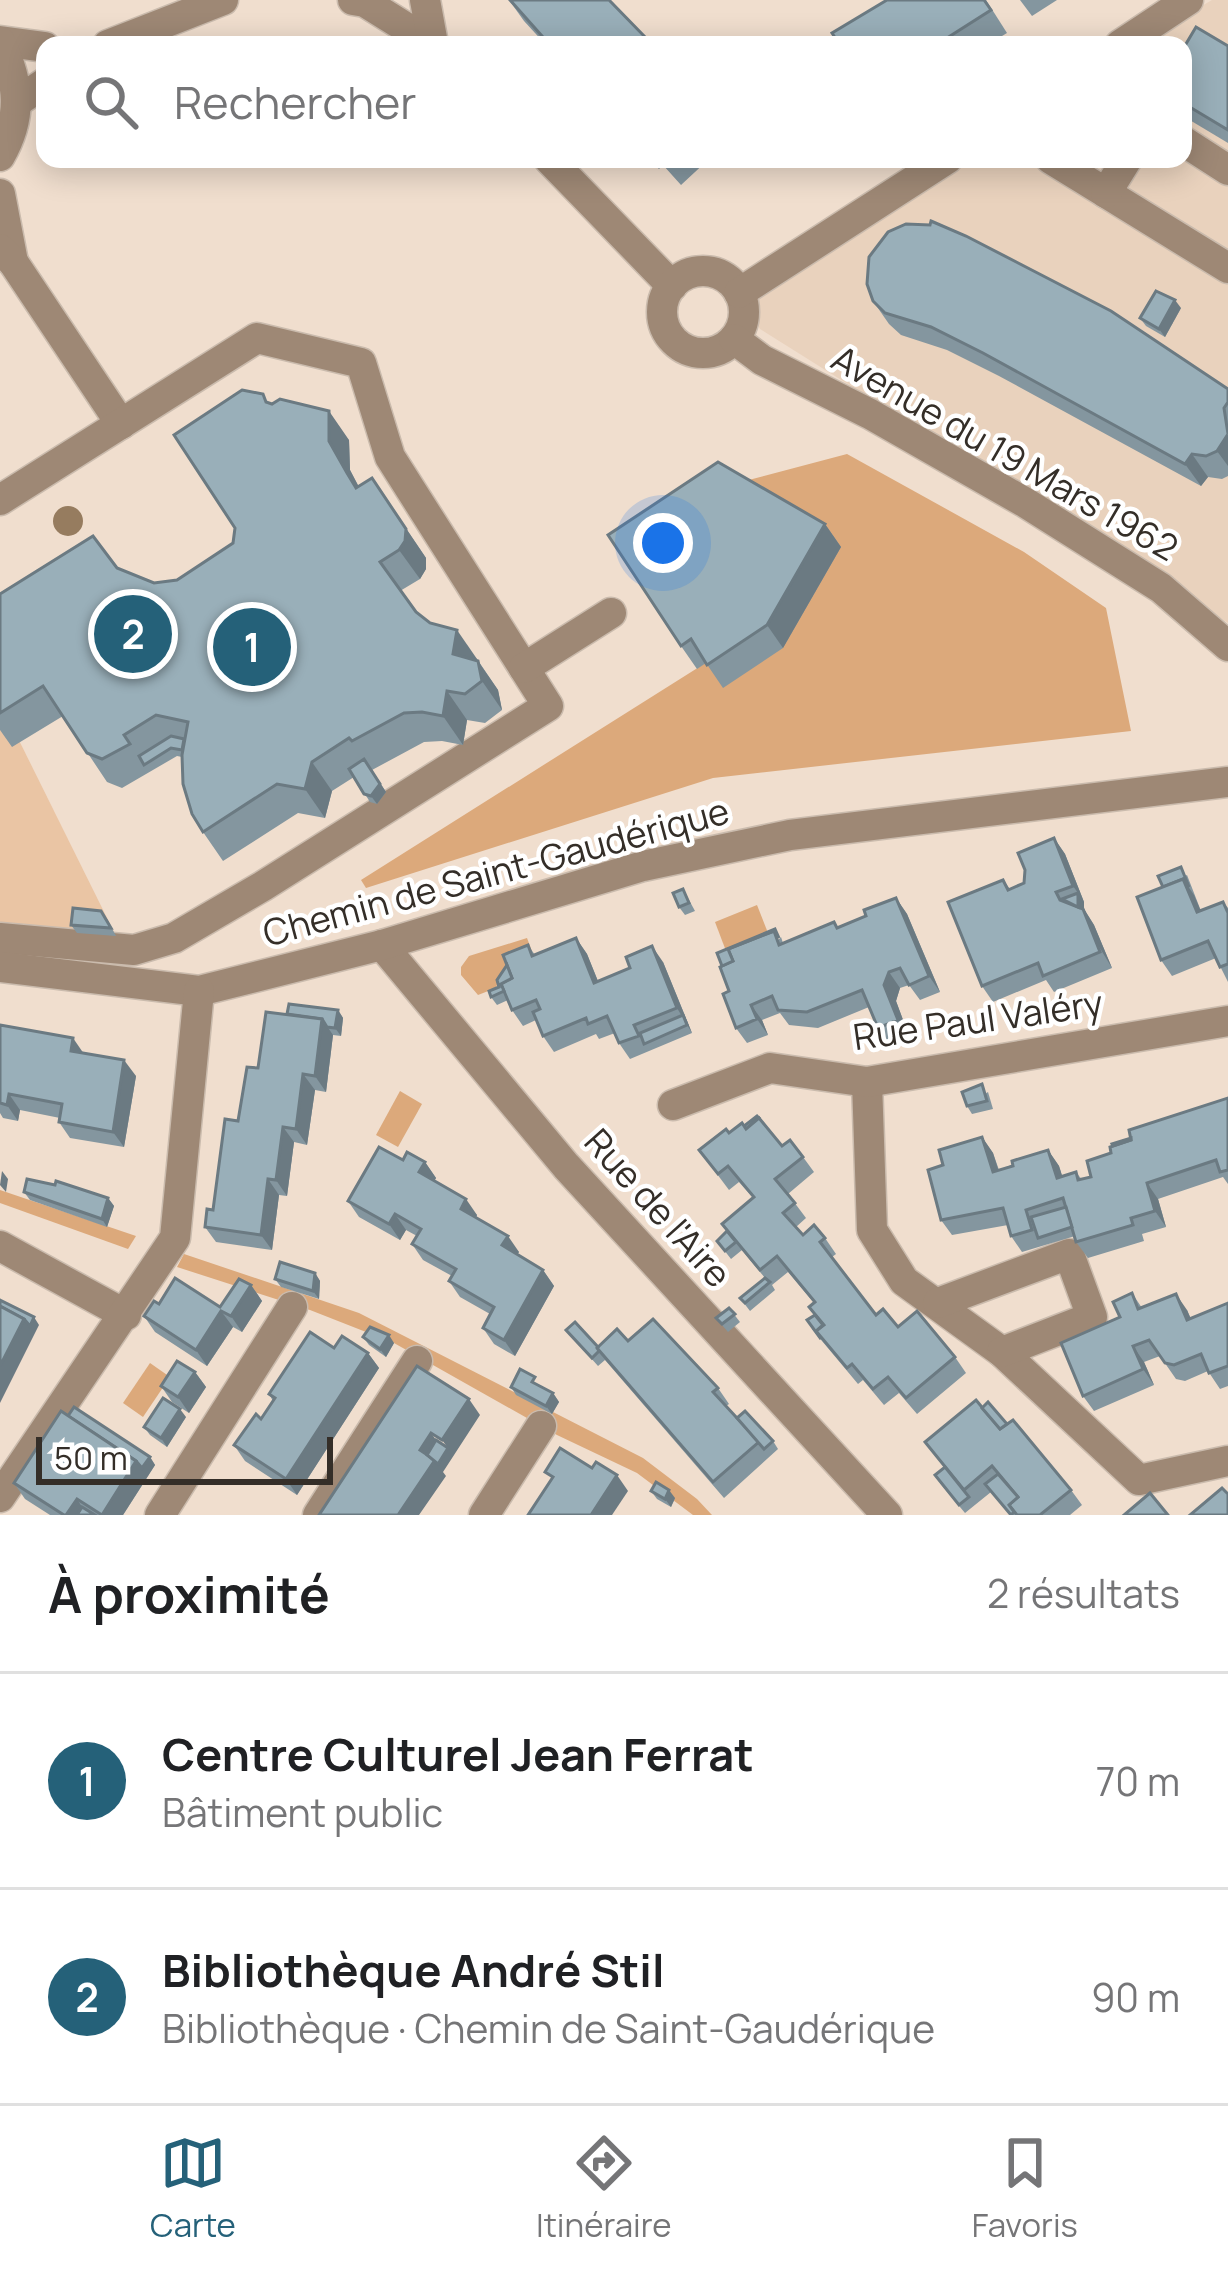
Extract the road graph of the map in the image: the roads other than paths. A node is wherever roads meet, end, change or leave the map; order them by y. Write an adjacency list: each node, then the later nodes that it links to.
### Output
1 (223, 0): 5 (street)
2 (353, 0): 6 (street)
3 (425, 0): 7 (street)
4 (1188, 0): 8 (street)
5 (131, 36)
6 (421, 36)
7 (432, 36)
8 (1134, 36)
9 (0, 42): 10 (street); 12 (street)
10 (36, 46)
11 (36, 89): 12 (street)
12 (18, 101): 14 (street)
13 (1192, 147): 19 (street)
14 (0, 156)
15 (558, 168): 24 (street)
16 (933, 168): 25 (street)
17 (1066, 168): 20 (street)
18 (1121, 168): 20 (street)
19 (1228, 170)
20 (1106, 193): 23 (street)
21 (0, 194): 22 (street)
22 (6, 256): 27 (street)
23 (1228, 268)
24 (673, 286): 25 (street); 26 (street)
25 (739, 293): 26 (street)
26 (734, 339): 30 (street, Avenue du 19 Mars 1962)
27 (121, 424): 28 (street); 31 (street)
28 (0, 500)
29 (611, 613): 31 (street)
30 (1228, 646)
31 (524, 668): 33 (street)
32 (1228, 782): 34 (street, Chemin de Saint-Gaudérique)
33 (0, 938)
34 (382, 945): 36 (street, Chemin de Saint-Gaudérique); 52 (street, Rue de l'Aire)
35 (0, 967): 36 (street, Chemin de Saint-Gaudérique)
36 (200, 991): 43 (street)
37 (1228, 1022): 38 (street, Rue Paul Valéry)
38 (867, 1082): 39 (street, Rue Paul Valéry); 41 (street)
39 (673, 1106)
40 (0, 1246): 43 (street)
41 (938, 1303): 44 (street); 44 (street)
42 (292, 1307): 49 (street)
43 (126, 1315): 48 (street)
44 (1002, 1352): 47 (street)
45 (417, 1360): 50 (street)
46 (541, 1426): 51 (street)
47 (1228, 1461)
48 (0, 1497)
49 (160, 1515)
50 (317, 1515)
51 (484, 1515)
52 (887, 1515)

